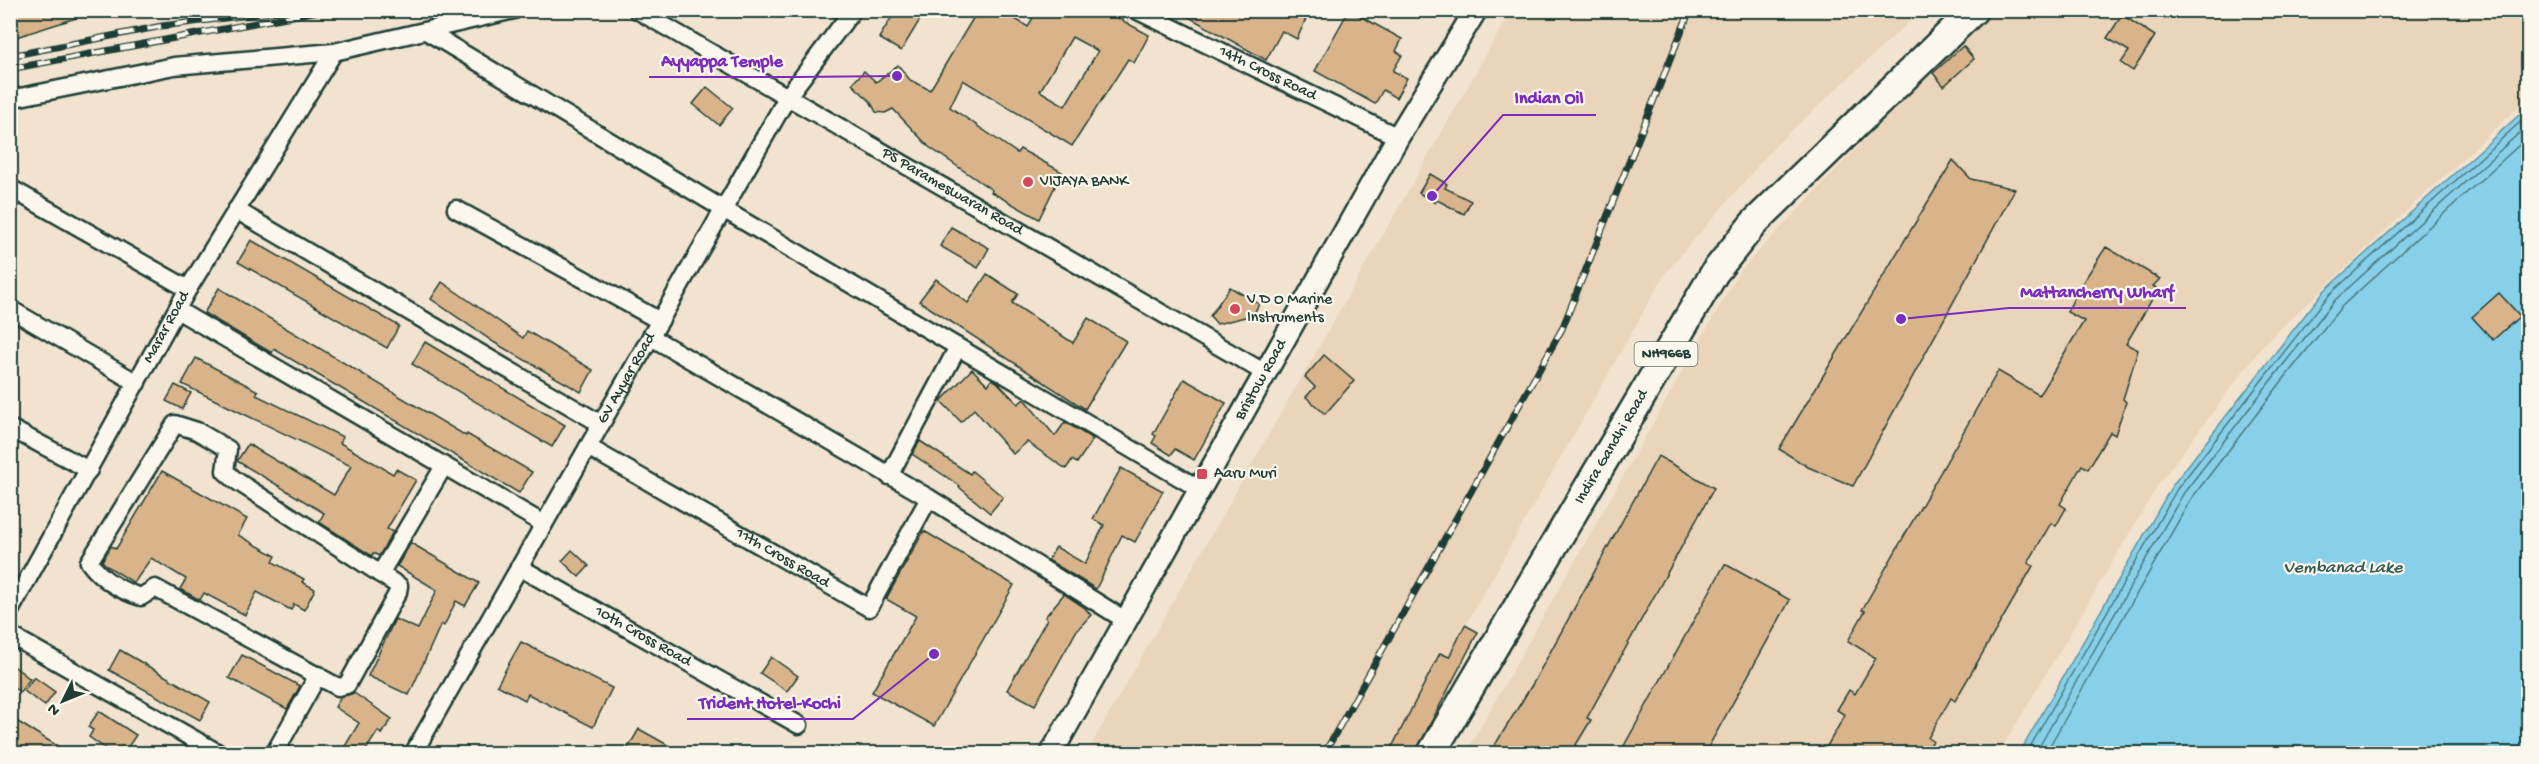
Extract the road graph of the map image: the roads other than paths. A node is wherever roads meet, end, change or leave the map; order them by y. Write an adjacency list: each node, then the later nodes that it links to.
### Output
1 (514, 10): 7 (street)
2 (637, 10): 9 (street, PS Parameswaran Road)
3 (853, 10): 9 (street, GV Ayyar Road)
4 (1476, 10): 11 (street, Bristow Road)
5 (1974, 10): 44 (highway, Indira Gandhi Road / NH966B)
6 (1136, 11): 11 (street, 14th Cross Road)
7 (426, 31): 8 (street); 15 (street)
8 (334, 52): 10 (street); 14 (street, Marar Road)
9 (788, 96): 15 (street, GV Ayyar Road); 22 (street, PS Parameswaran Road)
10 (10, 99)
11 (1398, 137): 22 (street, Bristow Road)
12 (10, 188): 16 (street)
13 (456, 209): 19 (street)
14 (236, 210): 16 (street, Marar Road); 24 (street)
15 (723, 210): 19 (street, GV Ayyar Road); 21 (street)
16 (188, 290): 18 (street, Marar Road)
17 (10, 309): 23 (street)
18 (177, 310): 23 (street, Marar Road); 27 (street)
19 (660, 321): 20 (street, GV Ayyar Road)
20 (651, 337): 24 (street, GV Ayyar Road); 29 (street)
21 (958, 347): 29 (street); 30 (street)
22 (1267, 374): 30 (street, Bristow Road)
23 (137, 383): 28 (street, Marar Road)
24 (601, 424): 26 (street, GV Ayyar Road)
25 (10, 428): 28 (street)
26 (588, 447): 31 (street, 11th Cross Road); 32 (street, GV Ayyar Road)
27 (444, 466): 32 (street); 34 (street)
28 (89, 470): 35 (street, Marar Road)
29 (889, 476): 31 (street)
30 (1201, 490): 36 (street, Bristow Road)
31 (928, 498): 36 (street)
32 (544, 524): 33 (street, GV Ayyar Road)
33 (519, 567): 39 (street, 10th Cross Road); 42 (street, GV Ayyar Road)
34 (380, 574): 38 (street); 38 (street)
35 (10, 611)
36 (1125, 620): 43 (street, Bristow Road)
37 (10, 635): 40 (street)
38 (318, 675): 41 (street)
39 (799, 725)
40 (220, 753)
41 (274, 753)
42 (413, 753)
43 (1051, 753)
44 (1431, 753)

